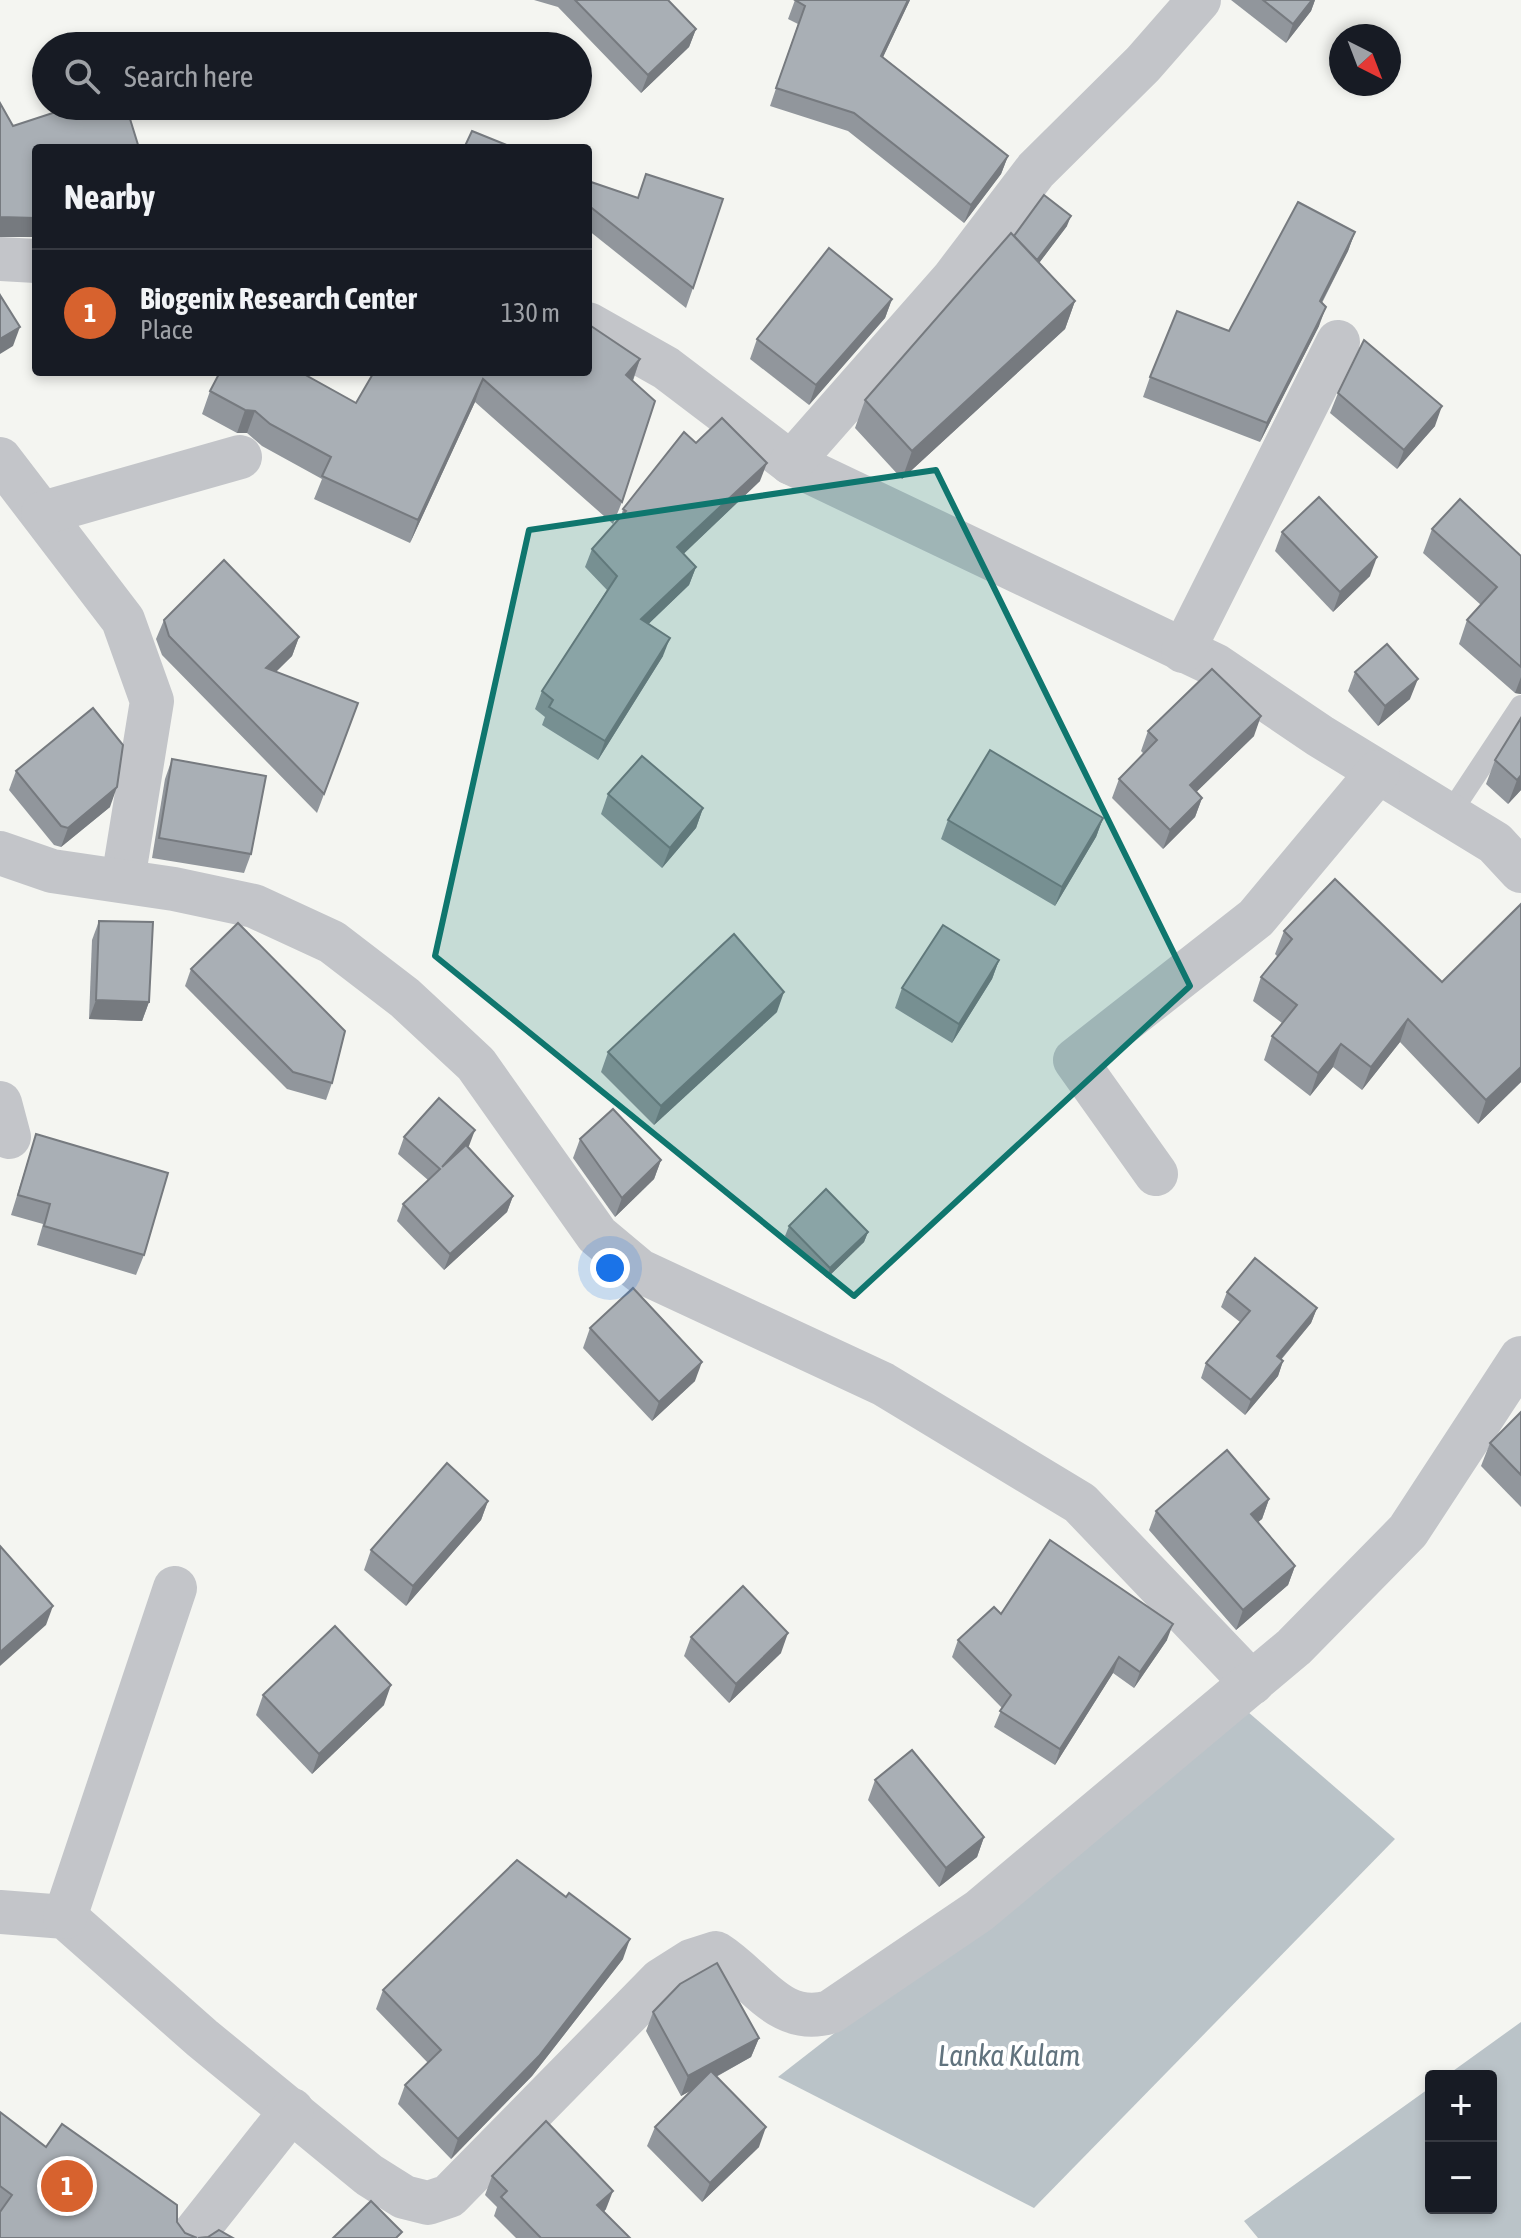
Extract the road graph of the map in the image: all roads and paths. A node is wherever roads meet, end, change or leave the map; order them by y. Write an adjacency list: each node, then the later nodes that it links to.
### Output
1 (1199, 0): 8 (street)
2 (0, 259): 3 (street)
3 (32, 261)
4 (592, 326): 8 (street)
5 (1338, 342): 10 (street)
6 (240, 457): 9 (street)
7 (0, 459): 9 (street)
8 (791, 463): 10 (street)
9 (43, 513): 16 (street)
10 (1183, 651): 12 (street)
11 (1521, 706): 13 (lane)
12 (1378, 772): 13 (street); 17 (street)
13 (1449, 815): 15 (street)
14 (0, 853): 16 (street)
15 (1521, 871)
16 (123, 880): 20 (street)
17 (1156, 1174)
18 (1521, 1358): 20 (street)
19 (175, 1588): 22 (street)
20 (1252, 1683): 23 (street)
21 (0, 1912): 22 (street)
22 (65, 1917): 23 (street)
23 (292, 2110): 24 (street)
24 (191, 2238)

